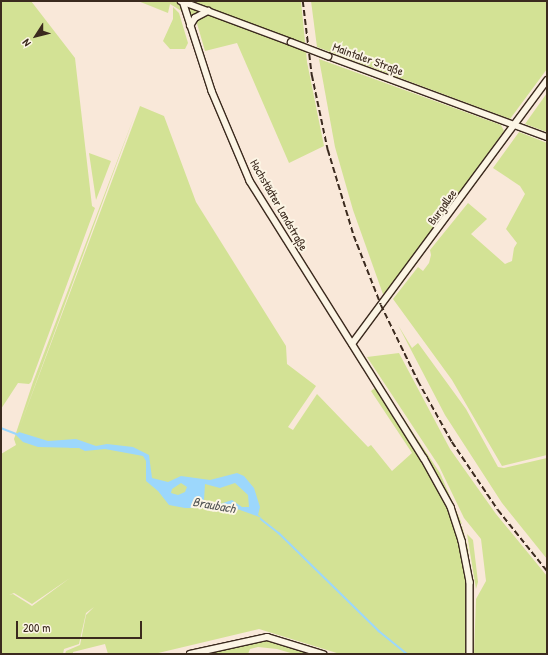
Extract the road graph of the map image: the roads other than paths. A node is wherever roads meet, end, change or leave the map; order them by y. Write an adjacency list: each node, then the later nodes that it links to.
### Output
1 (182, 1): 2 (main road, Maintaler Straße); 3 (main road, Hochstädter Landstraße)
2 (208, 11): 3 (main road); 5 (main road, Maintaler Straße, bridge)
3 (190, 26): 7 (main road, Hochstädter Landstraße)
4 (547, 80): 5 (main road, Burgallee)
5 (515, 125): 6 (main road, Maintaler Straße); 7 (main road, Burgallee)
6 (547, 137)
7 (352, 344): 10 (main road, Hochstädter Landstraße)
8 (190, 654): 9 (main road)
9 (323, 654)
10 (470, 654)

